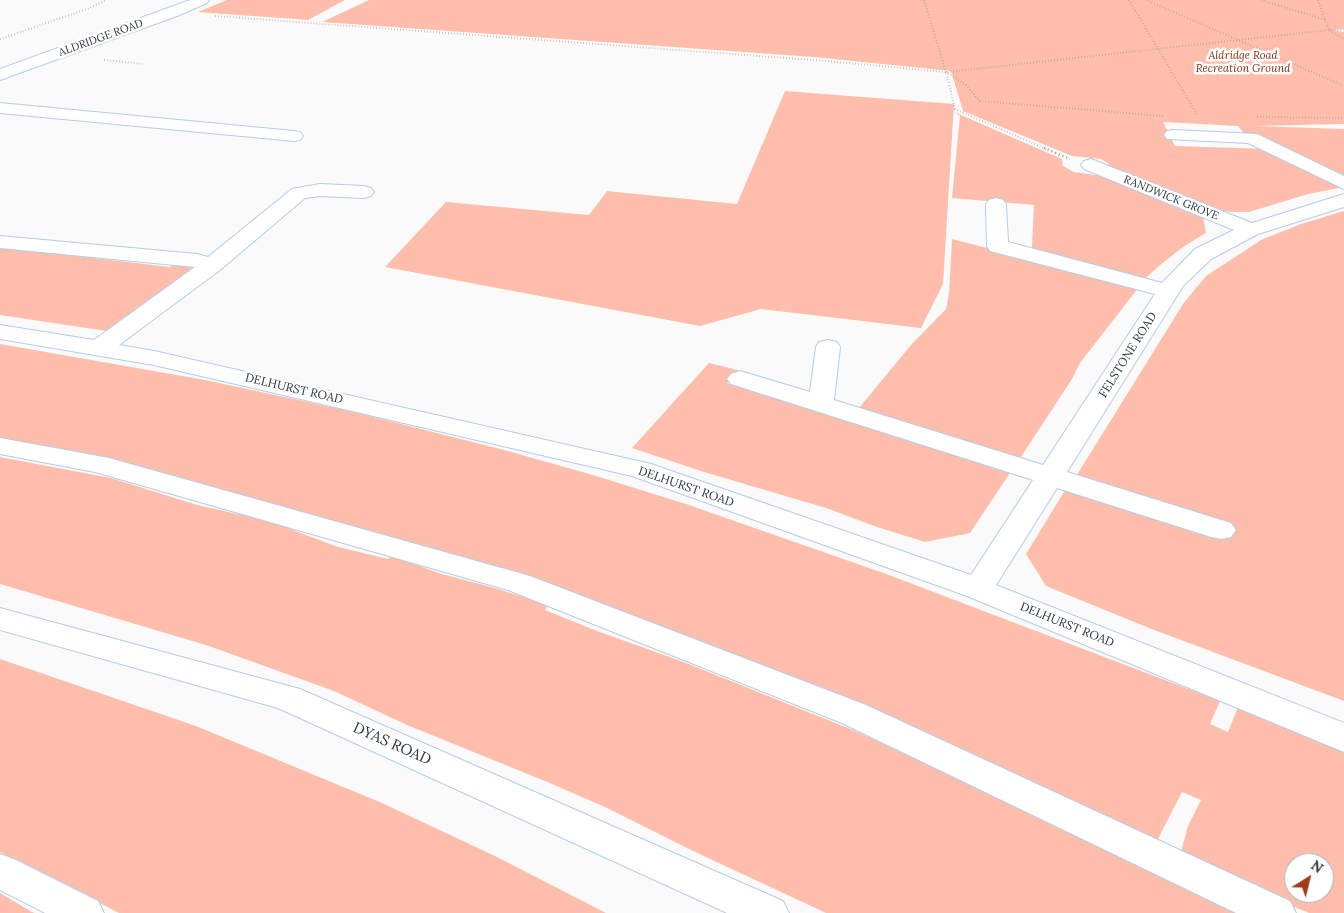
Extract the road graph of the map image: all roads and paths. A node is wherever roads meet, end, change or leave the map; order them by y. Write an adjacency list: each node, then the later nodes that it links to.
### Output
1 (106, 0): 12 (path)
2 (202, 0): 8 (street, ALDRIDGE ROAD)
3 (924, 0): 18 (path)
4 (1129, 0): 15 (path)
5 (1146, 0): 14 (path)
6 (1261, 0): 9 (path)
7 (1318, 0): 9 (path)
8 (172, 13): 18 (path); 19 (street, ALDRIDGE ROAD)
9 (1326, 20): 10 (path)
10 (1329, 30): 11 (path); 13 (path); 14 (path)
11 (1344, 30)
12 (0, 39)
13 (1344, 39)
14 (1237, 40): 15 (path); 20 (path)
15 (1158, 49): 18 (path); 23 (path)
16 (97, 59): 17 (path)
17 (143, 64)
18 (946, 72): 22 (path); 28 (path)
19 (0, 75)
20 (1344, 86)
21 (0, 108): 27 (street)
22 (1163, 116)
23 (1189, 116)
24 (1256, 117): 25 (path)
25 (1344, 118)
26 (1173, 135): 29 (street)
27 (294, 136)
28 (1091, 166): 33 (street, RANDWICK GROVE)
29 (1344, 183)
30 (364, 192): 35 (street)
31 (1344, 200): 33 (street, FELSTONE ROAD)
32 (996, 204): 36 (street)
33 (1251, 230): 36 (street, FELSTONE ROAD)
34 (0, 242): 35 (street)
35 (212, 265): 39 (street)
36 (1168, 291): 43 (street, FELSTONE ROAD)
37 (0, 332): 39 (street, DELHURST ROAD)
38 (828, 347): 41 (street)
39 (99, 348): 45 (street, DELHURST ROAD)
40 (740, 379): 41 (street)
41 (821, 404): 43 (street)
42 (0, 446): 51 (street)
43 (1051, 475): 44 (street); 45 (street, FELSTONE ROAD)
44 (1221, 530)
45 (978, 589): 47 (street, DELHURST ROAD)
46 (0, 619): 50 (street, DYAS ROAD)
47 (1344, 738)
48 (0, 871): 49 (street)
49 (84, 913)
50 (769, 913)
51 (1276, 913)

